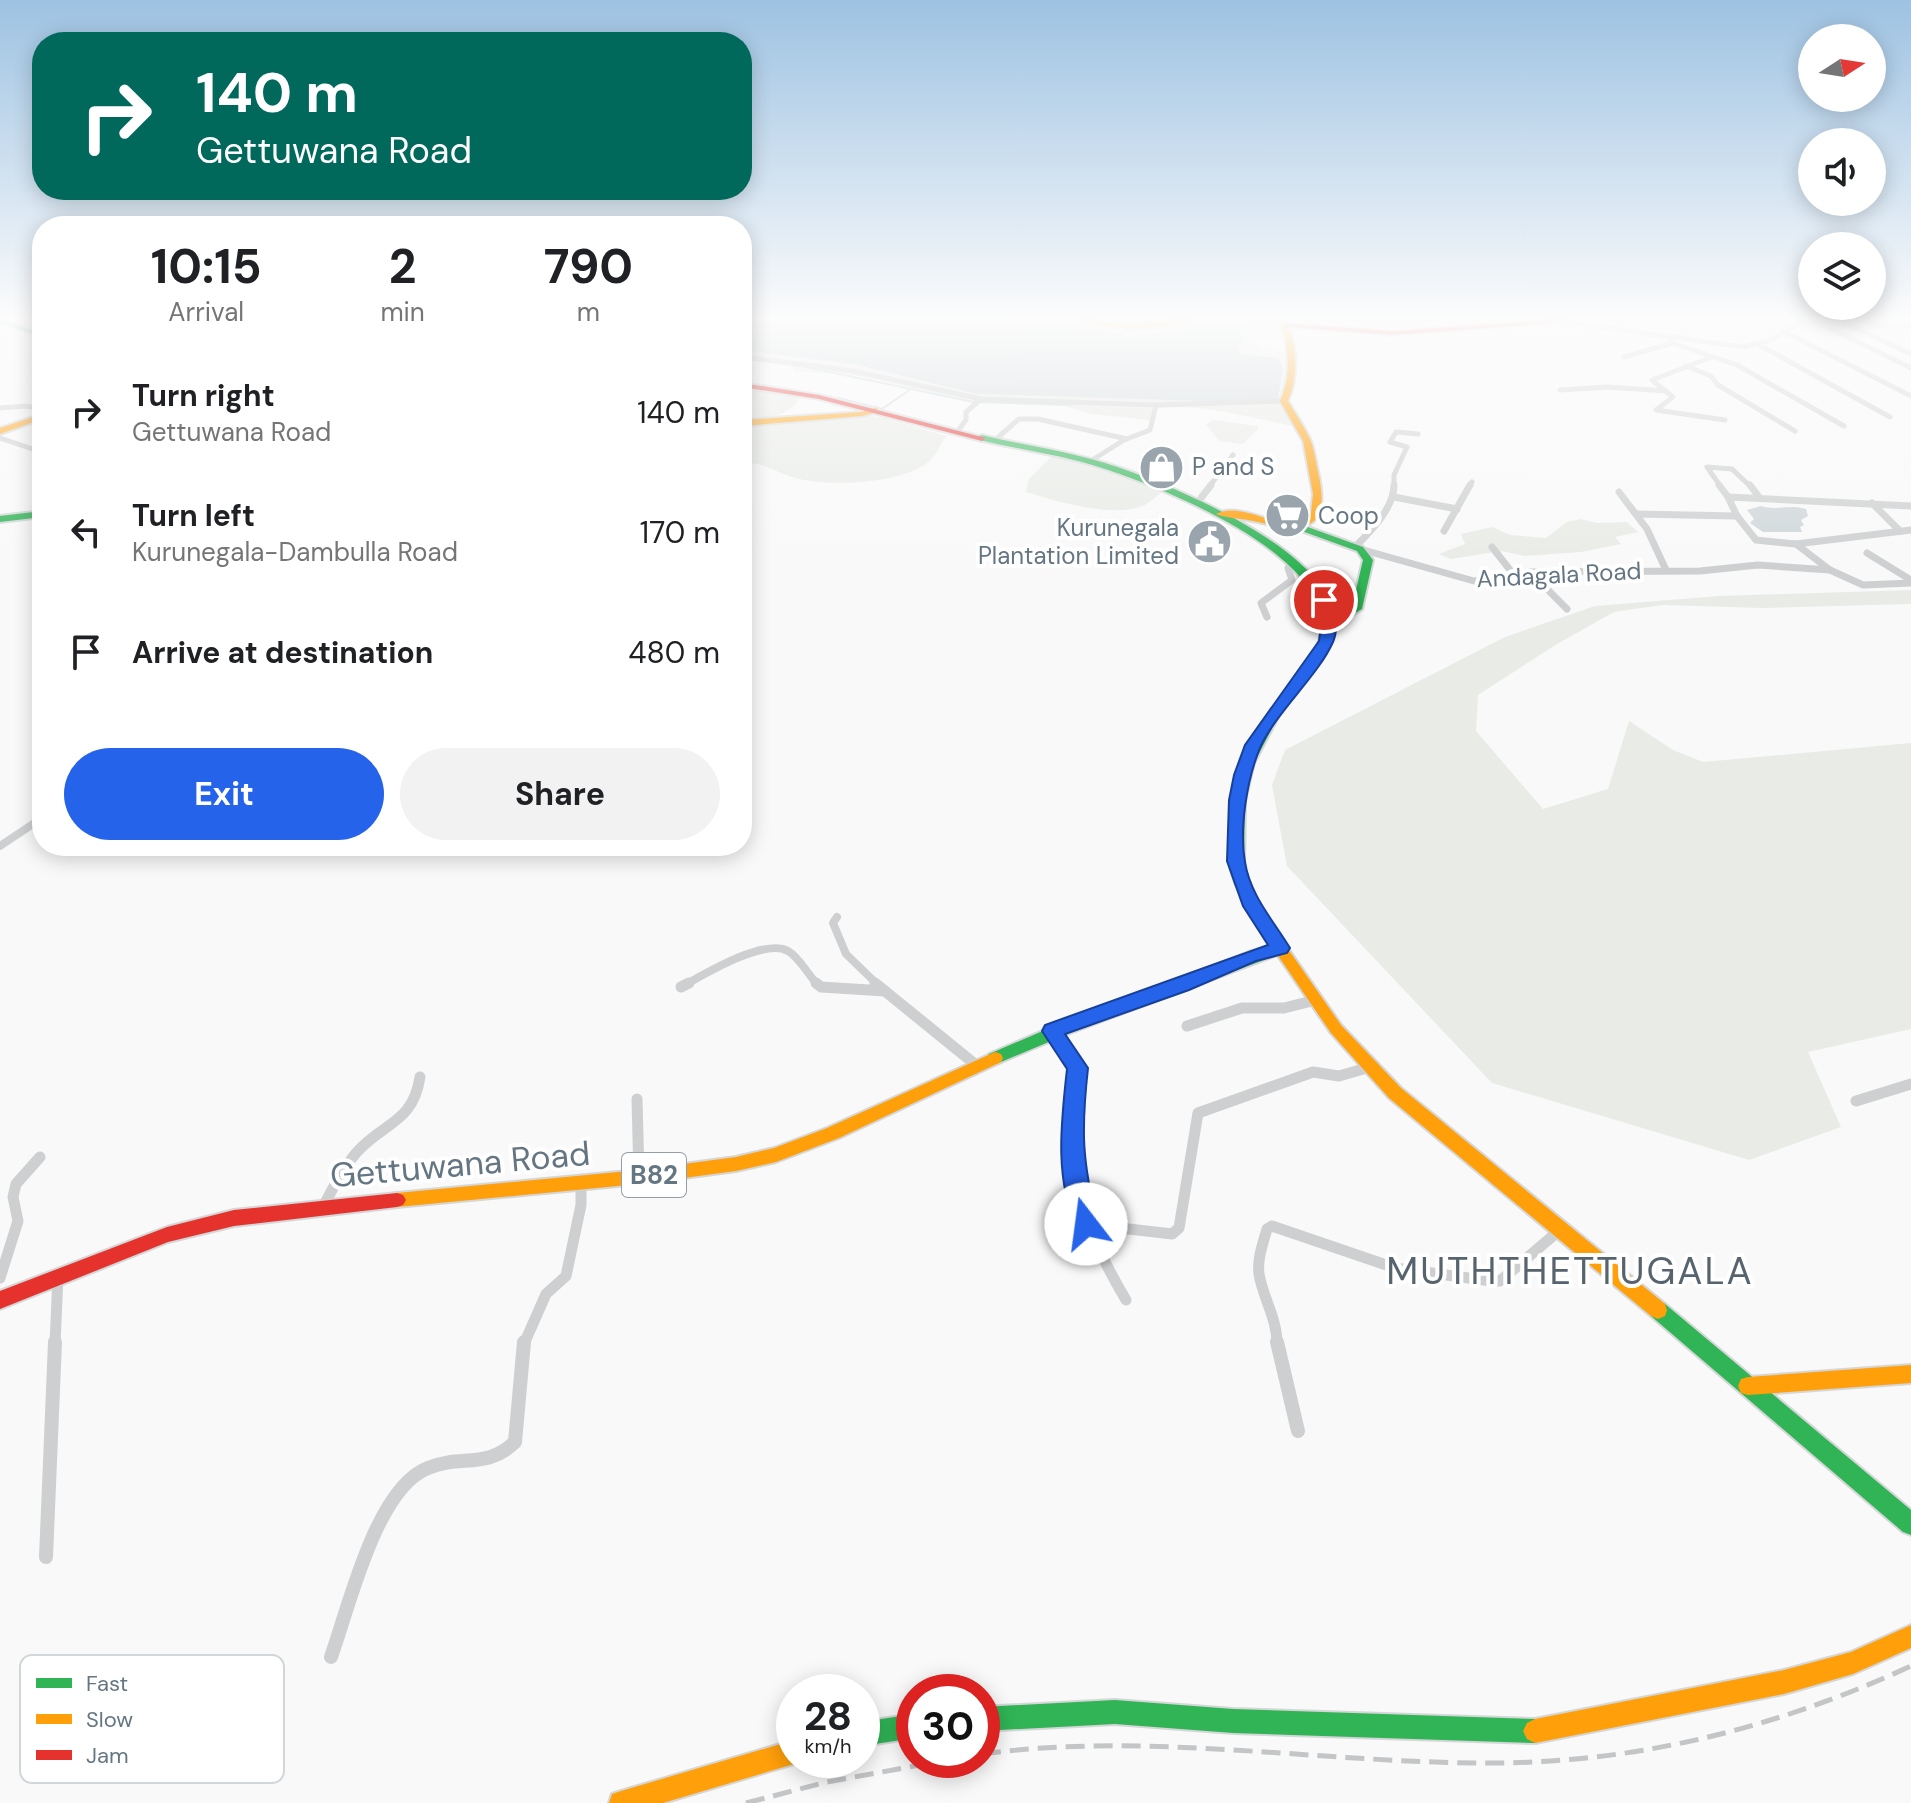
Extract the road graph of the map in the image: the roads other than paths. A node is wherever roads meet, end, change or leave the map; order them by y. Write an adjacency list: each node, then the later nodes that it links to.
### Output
1 (831, 400): 12 (main road)
2 (975, 400): 7 (street)
3 (1669, 400): 15 (street)
4 (1743, 400): 20 (street)
5 (1799, 400): 17 (street)
6 (1859, 400): 13 (street)
7 (979, 401): 9 (street); 18 (street)
8 (1284, 401): 9 (street); 42 (main road)
9 (1156, 405): 24 (street)
10 (32, 407): 11 (street)
11 (0, 408)
12 (872, 411): 16 (main road); 18 (main road)
13 (1890, 417)
14 (32, 420): 19 (main road)
15 (1725, 420)
16 (752, 422)
17 (1844, 426)
18 (958, 430): 23 (main road)
19 (0, 431)
20 (1795, 431)
21 (1418, 434): 30 (street)
22 (0, 438): 25 (street)
23 (997, 439): 24 (street); 27 (main road)
24 (1127, 439): 27 (street)
25 (32, 449)
26 (1233, 455): 33 (street)
27 (1091, 460): 33 (main road); 37 (main road)
28 (1472, 482): 36 (street)
29 (1619, 492): 38 (street)
30 (1394, 497): 36 (street); 49 (street)
31 (1728, 497): 32 (street); 32 (street); 40 (street)
32 (1759, 497): 34 (street)
33 (1201, 498): 37 (main road)
34 (1872, 503): 35 (street); 45 (street)
35 (1911, 506)
36 (1457, 509): 44 (street)
37 (1225, 513): 42 (main road); 51 (main road); 59 (main road)
38 (1636, 514): 40 (street); 52 (street)
39 (32, 515): 41 (main road)
40 (1737, 516): 47 (street)
41 (0, 519)
42 (1302, 528): 49 (main road)
43 (1911, 530): 45 (street)
44 (1444, 531)
45 (1898, 531): 46 (street); 47 (street)
46 (1911, 541)
47 (1796, 544): 53 (street)
48 (1492, 547): 55 (street)
49 (1358, 548): 55 (street, Andagala Road); 59 (main road)
50 (1867, 553): 56 (street)
51 (1295, 564): 58 (street); 59 (main road)
52 (1666, 570): 53 (street, Andagala Road); 54 (street, Andagala Road)
53 (1830, 570): 56 (street)
54 (1530, 572): 55 (street, Andagala Road); 57 (street)
55 (1514, 575)
56 (1911, 582)
57 (1567, 609)
58 (1267, 617)
59 (1335, 617): 63 (main road)
60 (32, 825): 61 (street)
61 (0, 846)
62 (837, 917): 65 (street)
63 (1285, 948): 66 (main road); 68 (main road, Gettuwana Road / B82); 69 (main road)
64 (681, 987): 65 (street)
65 (885, 991): 70 (street)
66 (1316, 1000): 67 (street); 69 (main road)
67 (1187, 1026)
68 (1052, 1031): 70 (main road, Gettuwana Road / B82); 80 (street)
69 (1354, 1045): 71 (main road)
70 (976, 1065): 77 (main road, Gettuwana Road / B82)
71 (1374, 1066): 80 (street); 81 (main road)
72 (420, 1077): 79 (street)
73 (1911, 1084): 75 (street)
74 (637, 1099): 77 (street)
75 (1856, 1101)
76 (40, 1157): 83 (street)
77 (639, 1177): 78 (main road, Gettuwana Road / B82)
78 (581, 1183): 79 (main road, Gettuwana Road / B82); 92 (street)
79 (323, 1207): 82 (main road, Gettuwana Road / B82)
80 (1086, 1224): 85 (street)
81 (1561, 1229): 87 (main road); 88 (street)
82 (58, 1276): 84 (main road, Gettuwana Road / B82); 90 (street)
83 (0, 1278)
84 (0, 1300)
85 (1126, 1300)
86 (1911, 1374): 87 (main road)
87 (1748, 1386): 89 (main road)
88 (1298, 1431)
89 (1911, 1524)
90 (46, 1557)
91 (1911, 1636): 93 (main road)
92 (331, 1657)
93 (1000, 1718)
94 (776, 1757): 95 (main road)
95 (621, 1803)

